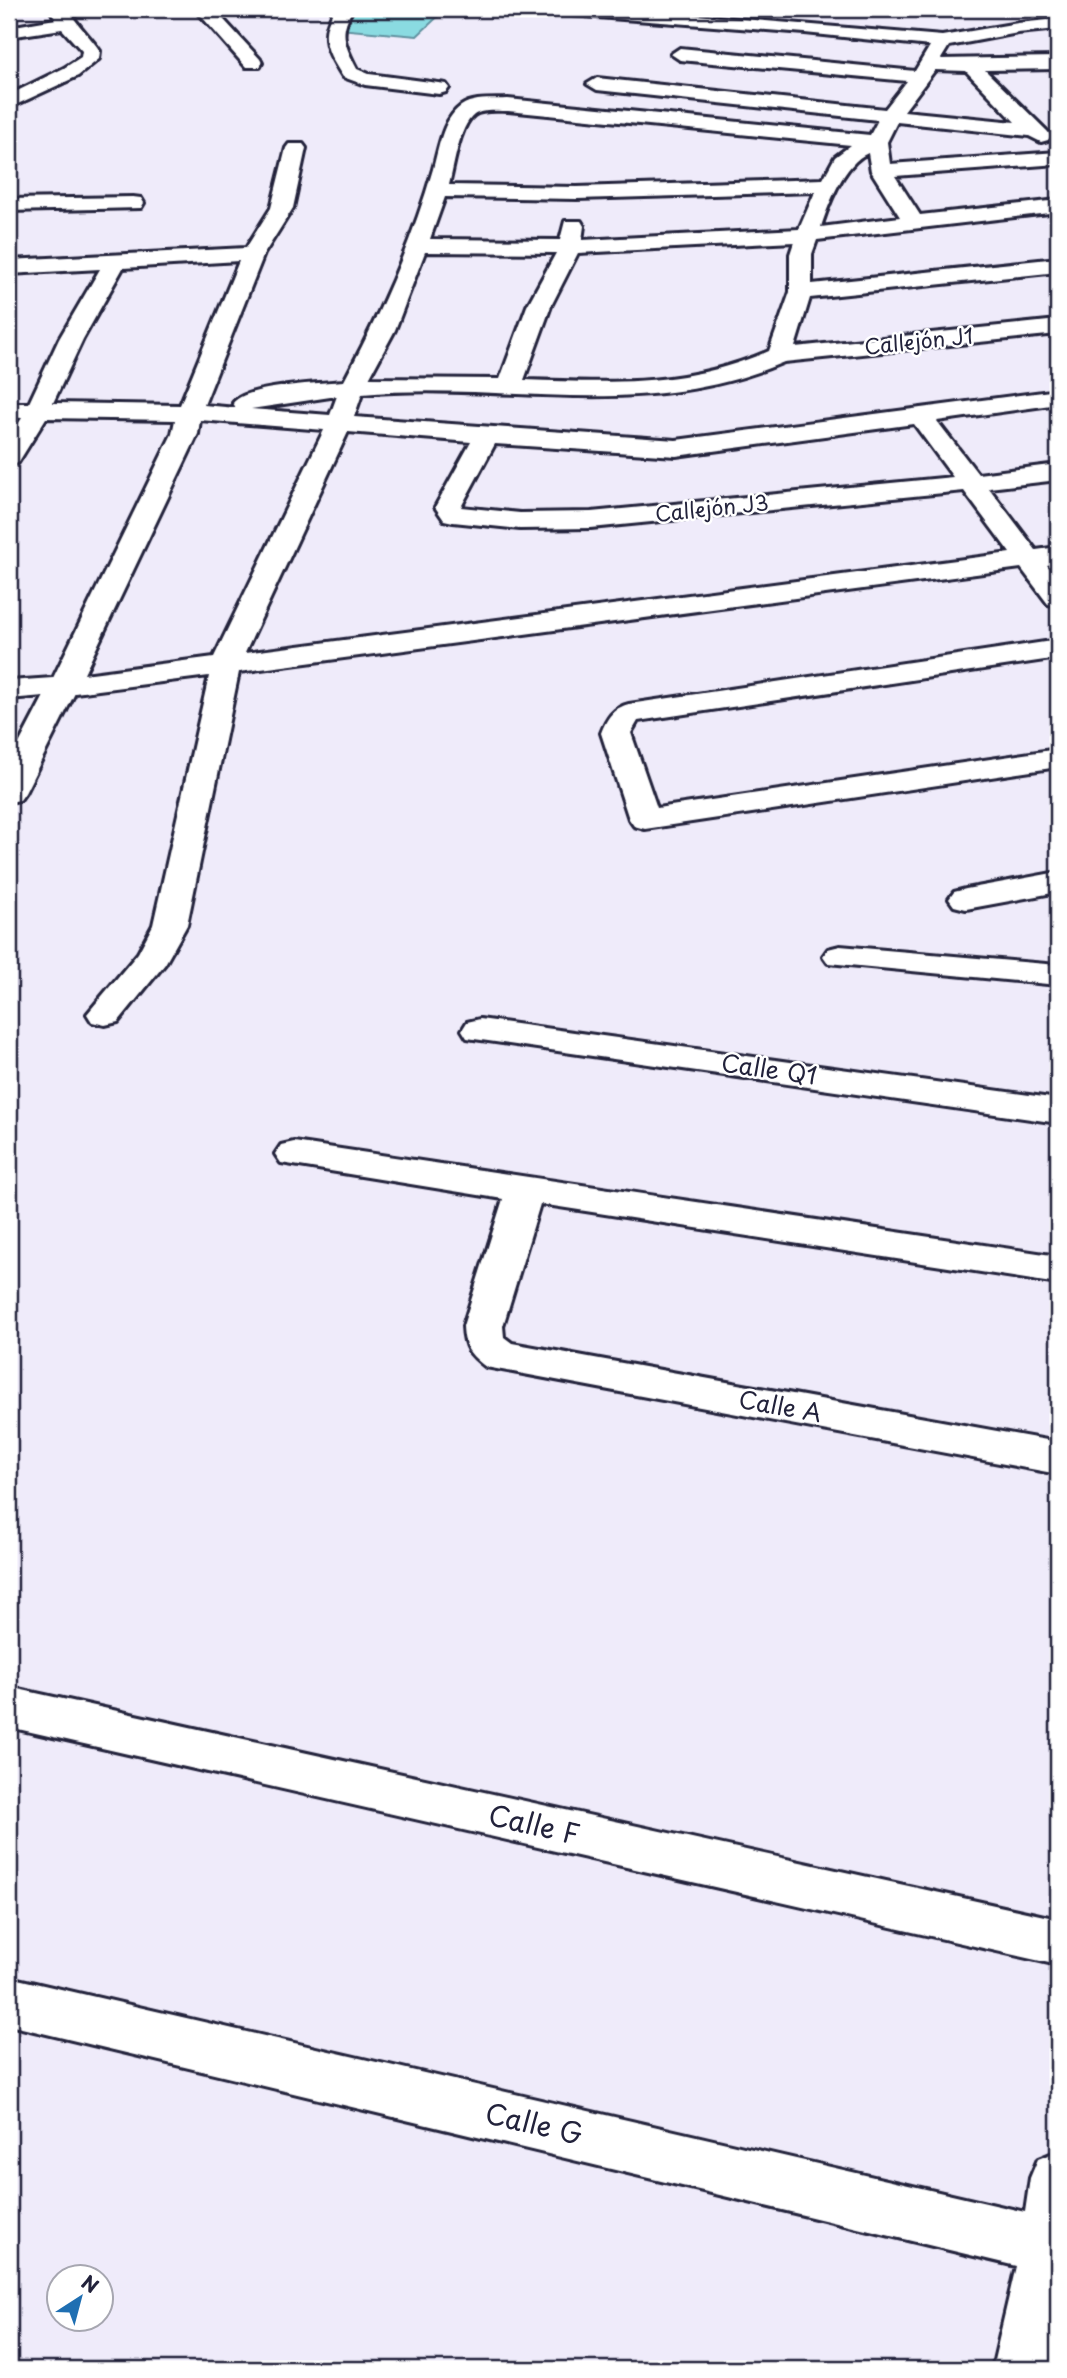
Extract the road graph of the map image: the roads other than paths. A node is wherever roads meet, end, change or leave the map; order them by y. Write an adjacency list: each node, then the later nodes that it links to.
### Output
1 (204, 9): 12 (street)
2 (344, 9): 17 (street)
3 (558, 9): 5 (street)
4 (1016, 9): 8 (street)
5 (633, 11): 10 (street)
6 (62, 16): 9 (street); 18 (street)
7 (1058, 24): 8 (street)
8 (1018, 28): 10 (street)
9 (13, 34)
10 (942, 42): 15 (street)
11 (680, 54): 15 (street)
12 (253, 63)
13 (1058, 63): 14 (street)
14 (971, 65): 15 (street); 20 (street)
15 (926, 70): 19 (street)
16 (597, 84): 19 (street)
17 (439, 88)
18 (9, 102)
19 (890, 117): 20 (street); 21 (street)
20 (1033, 130): 23 (street)
21 (877, 142): 25 (street); 26 (street); 27 (street)
22 (296, 148): 36 (street)
23 (1058, 149)
24 (1058, 158): 25 (street)
25 (881, 171): 32 (street)
26 (830, 185): 28 (street); 33 (street)
27 (437, 191): 28 (street); 34 (street)
28 (577, 192): 35 (street)
29 (133, 203): 30 (street)
30 (9, 205)
31 (1058, 206): 32 (street)
32 (915, 222): 33 (street)
33 (807, 235): 35 (street); 40 (street)
34 (417, 245): 35 (street); 44 (street)
35 (570, 247): 43 (street)
36 (253, 254): 37 (street); 48 (street)
37 (114, 264): 39 (street); 47 (street)
38 (1058, 265): 40 (street)
39 (9, 267)
40 (802, 292): 42 (street)
41 (1058, 327): 42 (street, Callejón J1)
42 (780, 355): 43 (street)
43 (510, 386): 44 (street)
44 (352, 388): 48 (street); 50 (street)
45 (1058, 397): 49 (street)
46 (9, 410): 47 (street)
47 (37, 412): 48 (street); 52 (street)
48 (199, 413): 50 (street); 60 (street)
49 (920, 415): 51 (street); 54 (street)
50 (339, 425): 51 (street); 59 (street)
51 (487, 436): 54 (street, Callejón J3)
52 (9, 458)
53 (1058, 472): 54 (street, Callejón J3)
54 (972, 483): 56 (street)
55 (1058, 555): 56 (street)
56 (1028, 559): 57 (street); 59 (street)
57 (1058, 598)
58 (1058, 649): 62 (street)
59 (226, 663): 60 (street); 68 (street)
60 (64, 686): 61 (street); 63 (street)
61 (9, 690)
62 (1058, 758)
63 (9, 793)
64 (1058, 882): 65 (street)
65 (966, 899)
66 (840, 956): 67 (street)
67 (1058, 975)
68 (105, 1014)
69 (480, 1030): 70 (street, Calle Q1)
70 (1058, 1111)
71 (294, 1154): 72 (street)
72 (525, 1189): 73 (street); 74 (street, Calle A)
73 (1058, 1270)
74 (1058, 1458)
75 (9, 1707): 76 (street, Calle F)
76 (1058, 1942)
77 (9, 2001): 79 (street, Calle G)
78 (1058, 2178): 79 (street)
79 (1054, 2246): 80 (street)
80 (1022, 2369)

